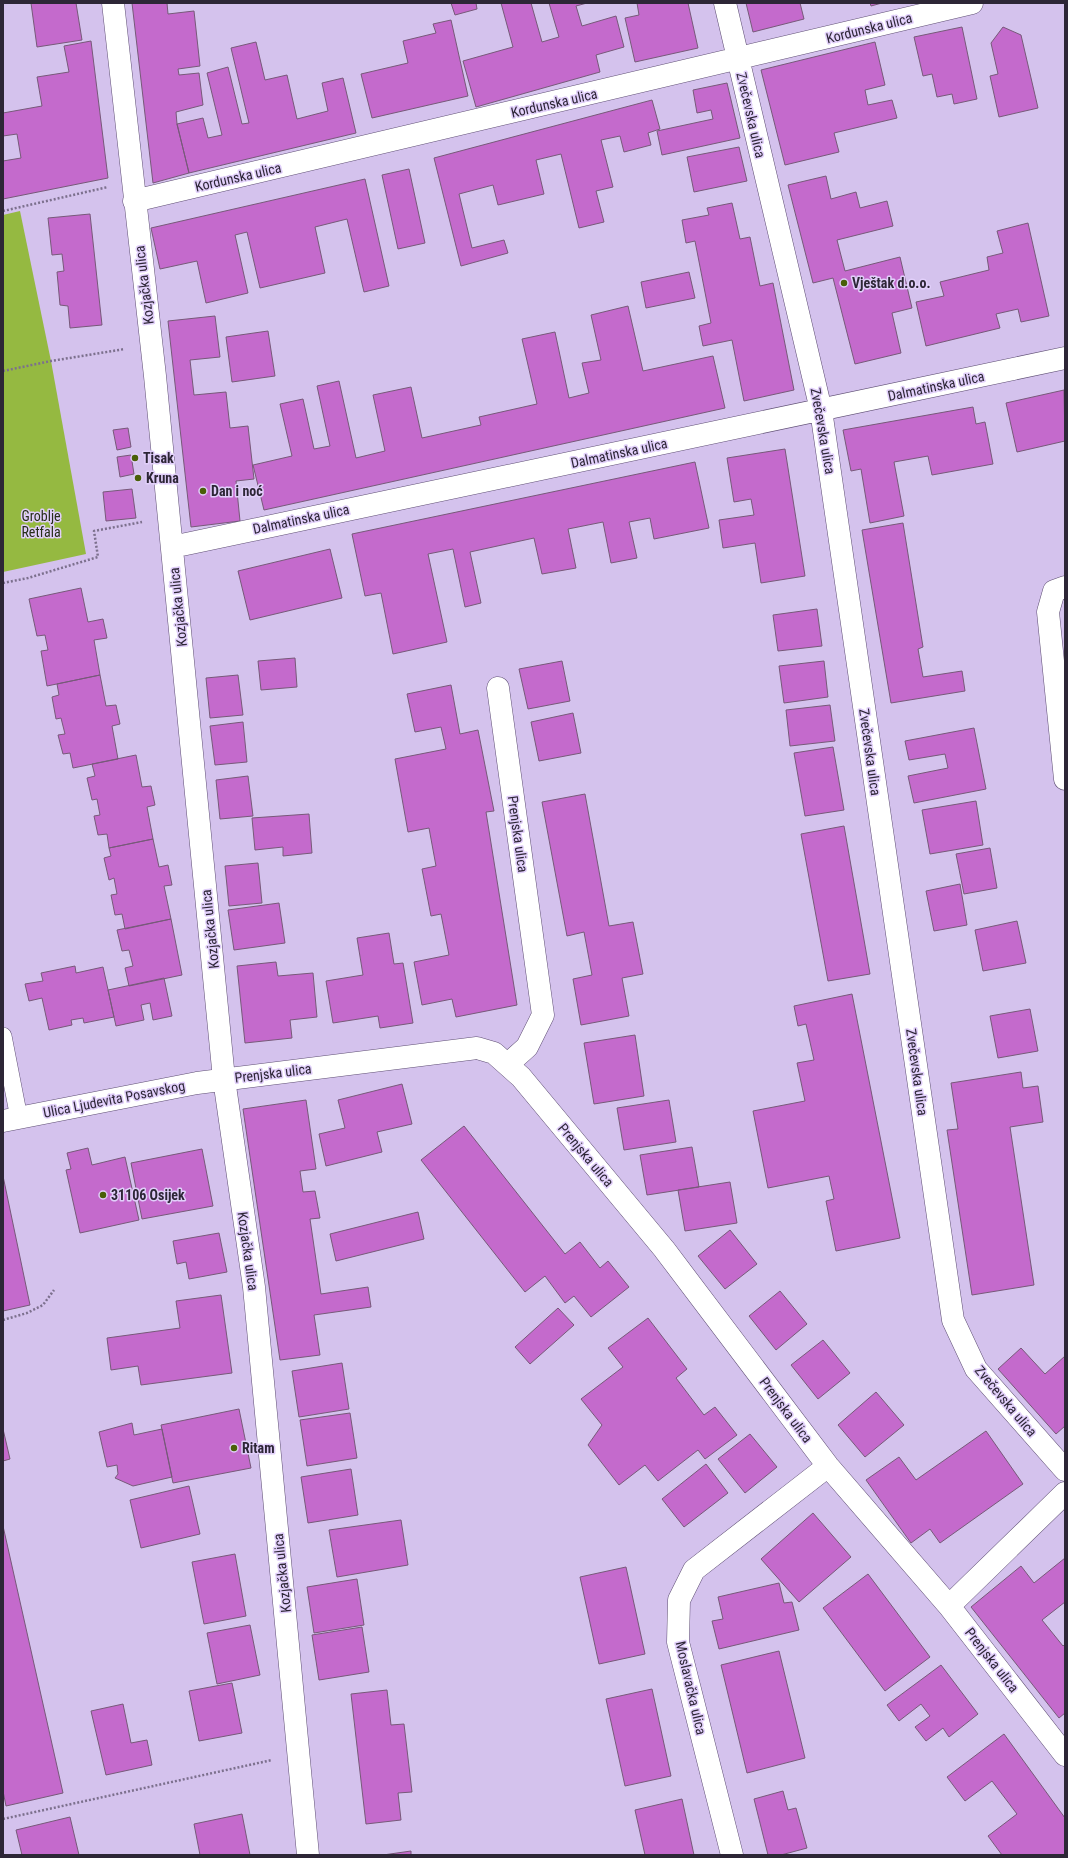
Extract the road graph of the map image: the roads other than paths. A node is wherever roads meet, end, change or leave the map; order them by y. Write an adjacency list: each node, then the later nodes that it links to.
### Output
1 (113, 3): 5 (street, Kozjačka ulica)
2 (725, 3): 4 (street, Zvečevska ulica)
3 (972, 3): 4 (street, Kordunska ulica)
4 (738, 60): 5 (street, Kordunska ulica); 7 (street, Zvečevska ulica)
5 (134, 201): 8 (street, Kozjačka ulica)
6 (1065, 358): 7 (street, Dalmatinska ulica)
7 (821, 410): 8 (street, Dalmatinska ulica); 17 (street, Zvečevska ulica)
8 (172, 547): 14 (street, Kozjačka ulica)
9 (1065, 587): 11 (street)
10 (498, 688): 13 (street, Prenjska ulica)
11 (1065, 779)
12 (3, 1036): 15 (lane)
13 (508, 1064): 14 (street, Prenjska ulica); 16 (street, Prenjska ulica)
14 (224, 1079): 15 (street, Ulica Ljudevita Posavskog); 21 (street, Kozjačka ulica)
15 (11, 1119)
16 (828, 1466): 19 (street, Prenjska ulica); 22 (street, Moslavačka ulica)
17 (1065, 1470)
18 (1065, 1493): 19 (street)
19 (949, 1606): 20 (street, Prenjska ulica)
20 (1065, 1755)
21 (308, 1855)
22 (732, 1855)

